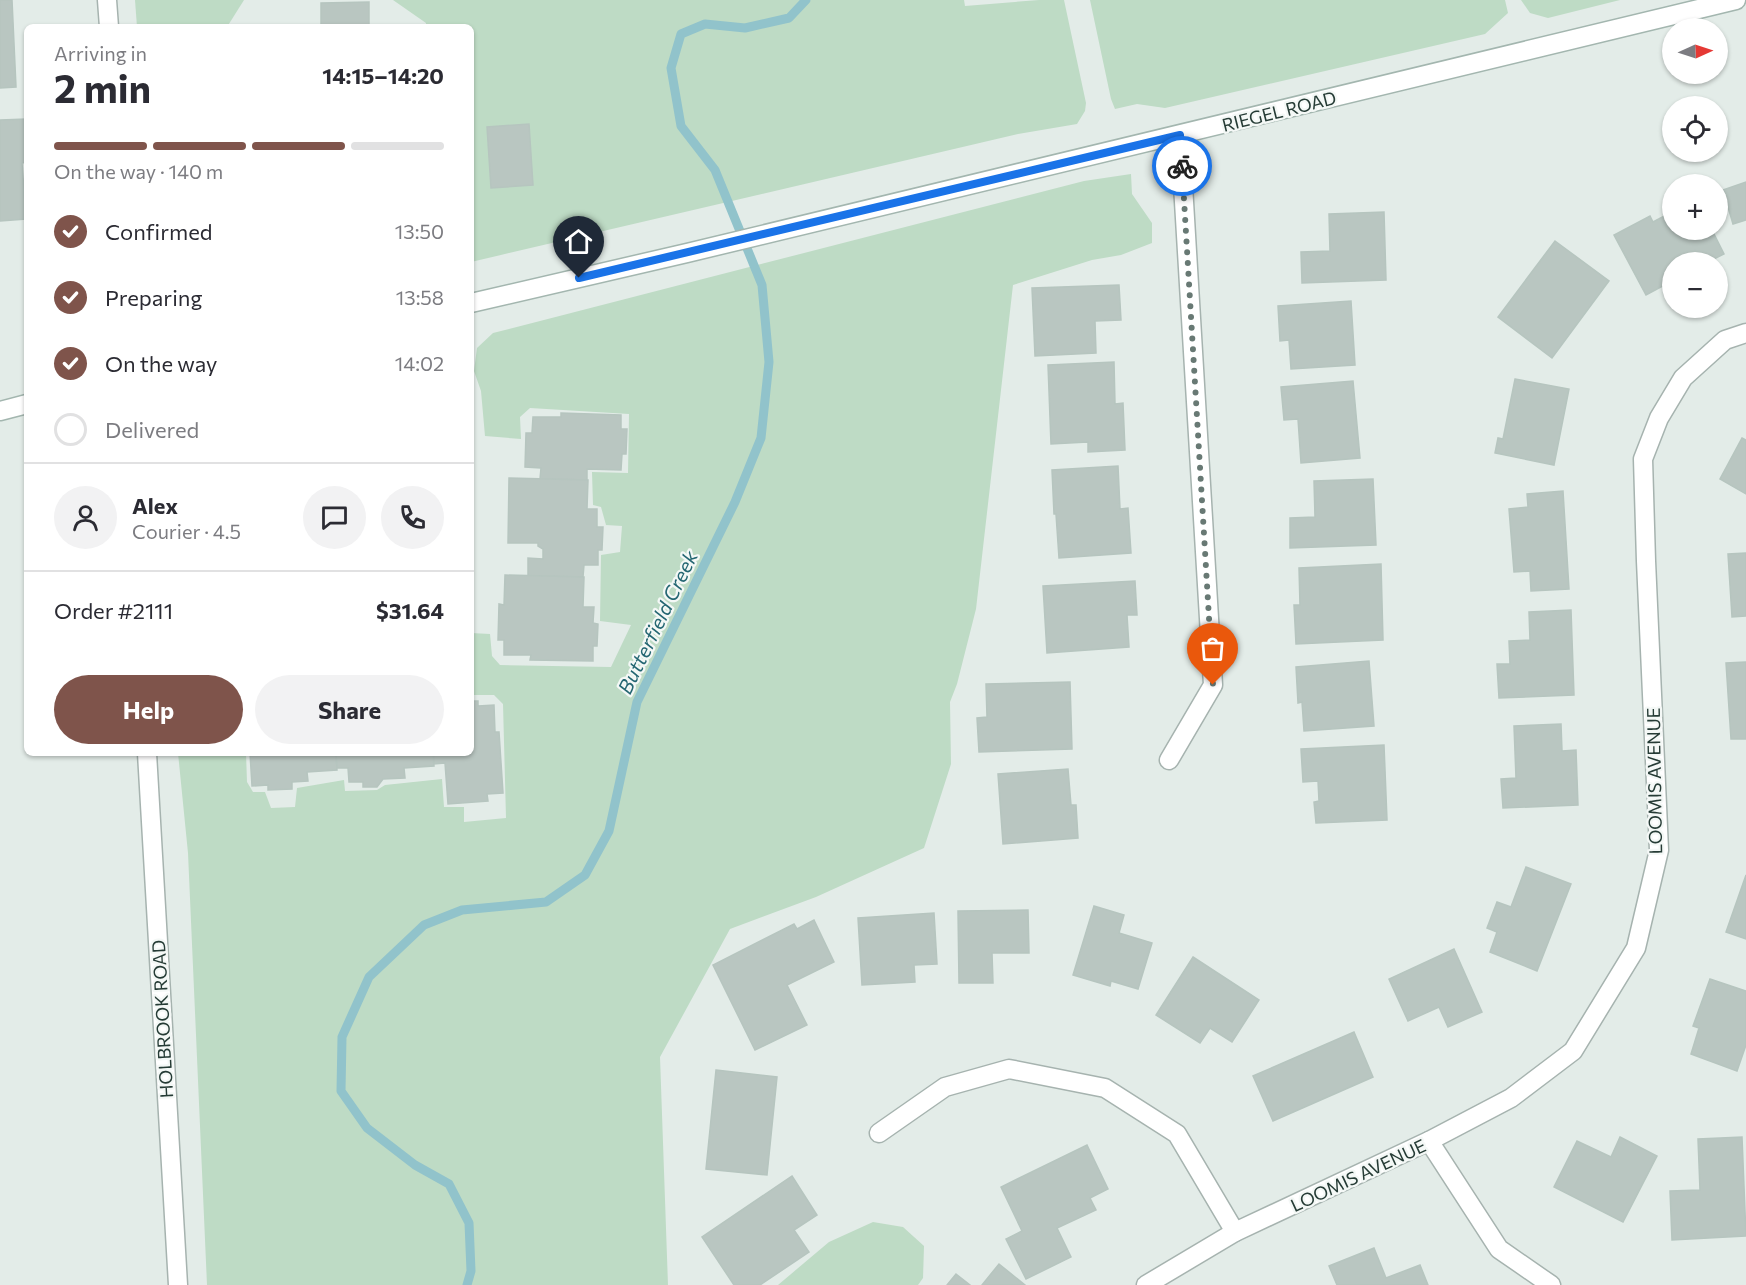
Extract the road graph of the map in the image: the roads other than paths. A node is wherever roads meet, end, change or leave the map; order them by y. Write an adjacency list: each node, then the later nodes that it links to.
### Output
1 (107, 0): 3 (street)
2 (1736, 0): 4 (street, RIEGEL ROAD)
3 (109, 24)
4 (1180, 135): 5 (street, RIEGEL ROAD); 10 (street)
5 (474, 302)
6 (1746, 333): 12 (street, LOOMIS AVENUE)
7 (24, 405): 8 (street)
8 (0, 411)
9 (147, 756): 14 (street, HOLBROOK ROAD)
10 (1169, 760)
11 (879, 1133): 13 (street)
12 (1429, 1142): 13 (street, LOOMIS AVENUE); 16 (street)
13 (1235, 1232): 15 (street, LOOMIS AVENUE)
14 (178, 1285)
15 (1146, 1285)
16 (1551, 1285)

